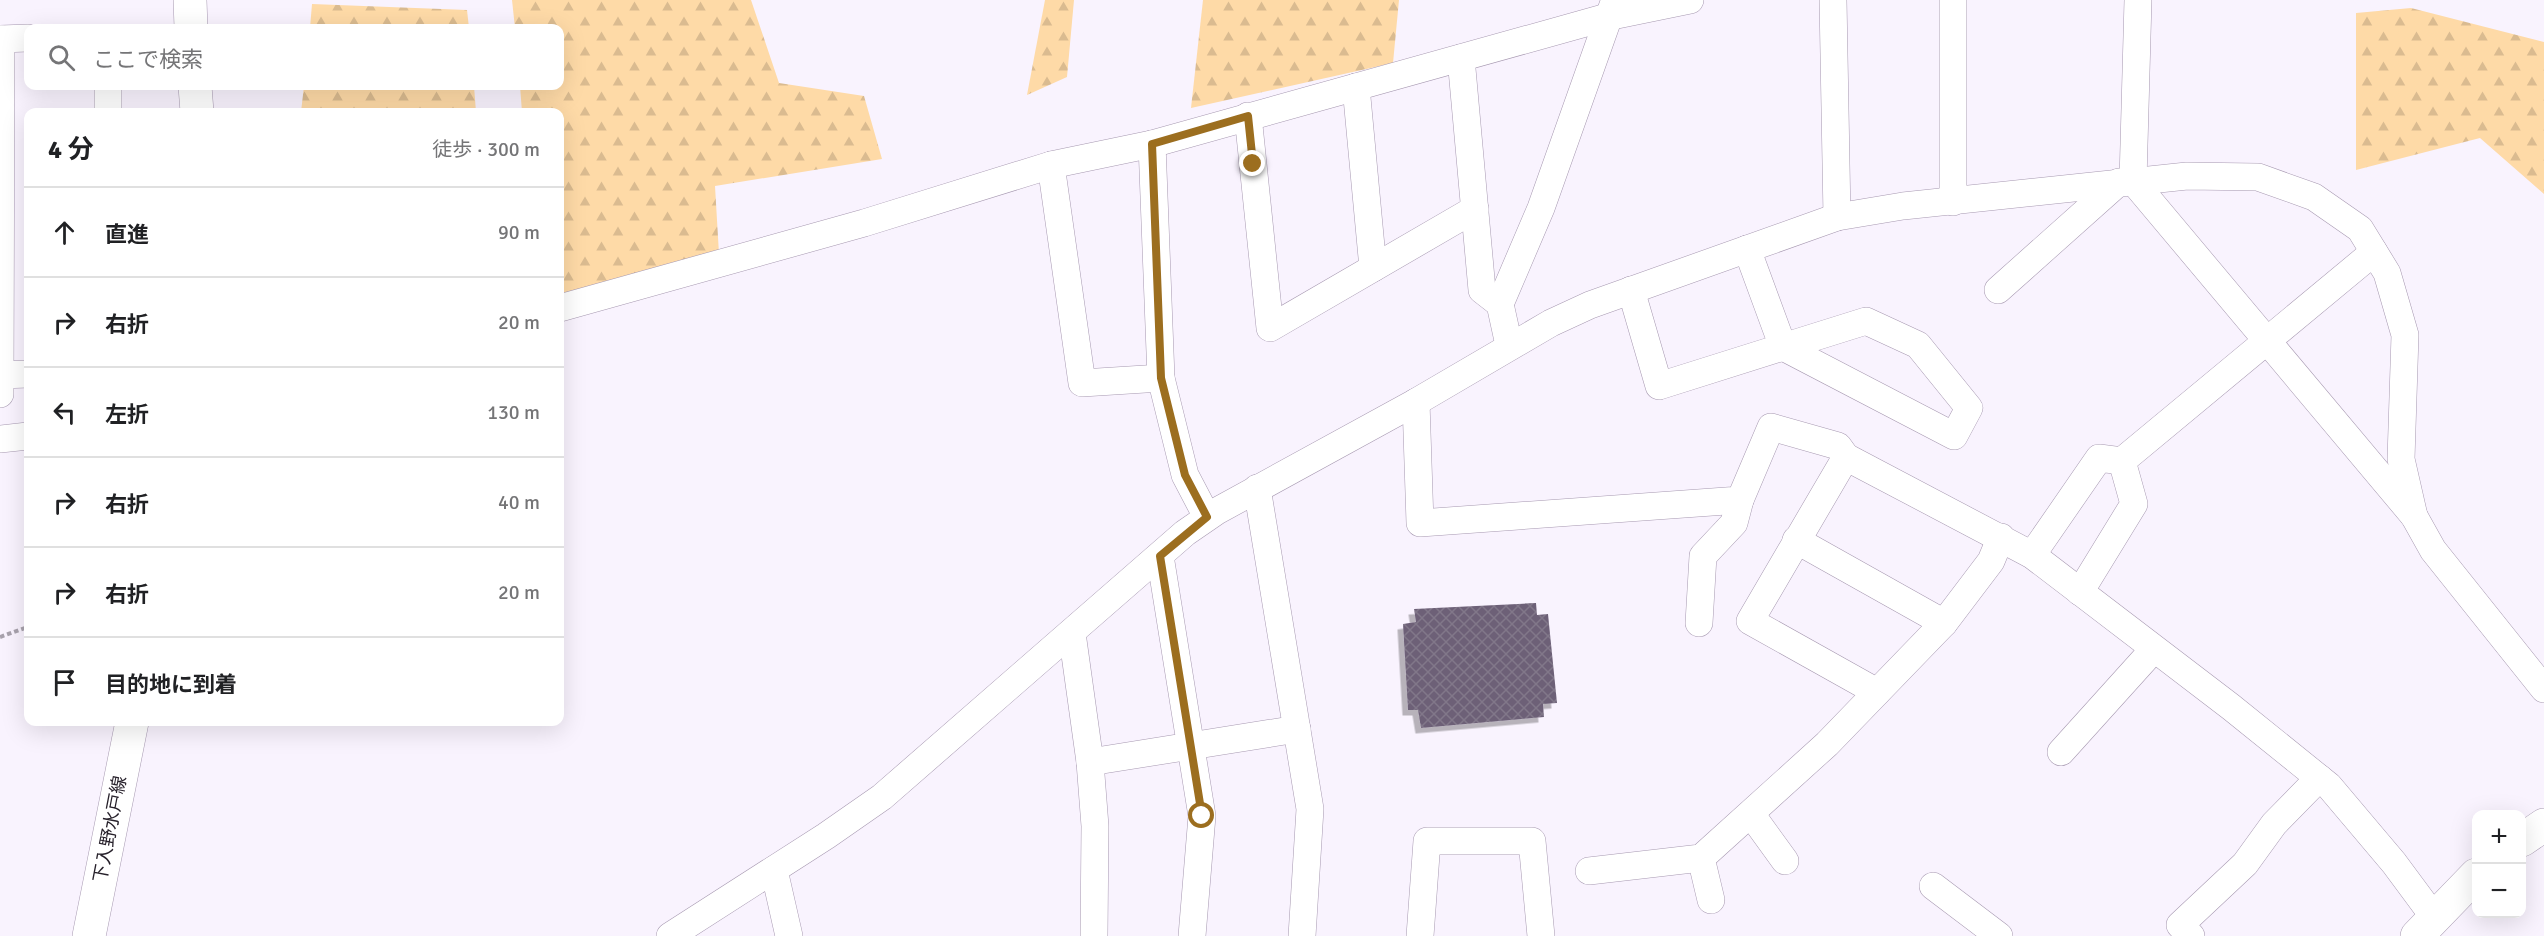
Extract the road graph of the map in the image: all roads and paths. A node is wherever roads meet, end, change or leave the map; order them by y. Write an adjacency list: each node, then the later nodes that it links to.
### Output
1 (190, 0): 7 (main road)
2 (1690, 0): 6 (street)
3 (1833, 0): 22 (street)
4 (1953, 0): 20 (street)
5 (2138, 0): 19 (street)
6 (1611, 8): 10 (street); 28 (street)
7 (191, 24)
8 (24, 38): 9 (street)
9 (0, 39): 35 (street)
10 (1461, 58): 11 (street); 21 (street)
11 (1356, 87): 16 (street); 25 (street)
12 (108, 90): 14 (street)
13 (195, 90): 15 (main road)
14 (108, 108)
15 (197, 108)
16 (1248, 116): 17 (street); 25 (street)
17 (1152, 144): 18 (street); 34 (street)
18 (1051, 165): 29 (street); 34 (street)
19 (2126, 182): 20 (street); 24 (street); 27 (street); 30 (street)
20 (1953, 202): 22 (street)
21 (1475, 209): 25 (street); 28 (street)
22 (1837, 217): 23 (street)
23 (1747, 249): 26 (street); 32 (street)
24 (2374, 252): 30 (street); 43 (street)
25 (1373, 268)
26 (1630, 290): 31 (street); 32 (street)
27 (1998, 290)
28 (1500, 304): 31 (street)
29 (564, 307)
30 (2267, 341): 40 (street); 43 (street)
31 (1509, 345): 36 (street)
32 (1782, 347): 32 (street)
33 (24, 375): 35 (street)
34 (1161, 378): 44 (street)
35 (0, 382)
36 (1416, 402): 41 (street); 42 (street)
37 (24, 436): 38 (street)
38 (0, 439)
39 (1846, 457): 42 (street); 45 (street); 46 (street)
40 (2122, 461): 47 (street); 49 (street)
41 (1257, 488): 44 (street); 59 (street)
42 (1740, 500): 50 (street)
43 (2414, 516): 56 (street)
44 (1207, 517): 48 (street)
45 (2001, 537): 47 (street); 51 (street)
46 (1796, 540): 51 (street); 57 (street)
47 (2032, 555): 49 (street)
48 (1160, 556): 53 (street); 60 (street)
49 (2080, 592): 55 (street)
50 (1699, 623)
51 (1944, 623): 57 (street)
52 (24, 628): 54 (path)
53 (1072, 633): 62 (street); 69 (street)
54 (0, 637)
55 (2153, 650): 61 (street); 63 (street)
56 (2544, 689)
57 (1877, 692): 64 (street)
58 (131, 726): 76 (main road, 下入野水戸線)
59 (1297, 729): 60 (street); 81 (street)
60 (1191, 748): 62 (street); 80 (street)
61 (2061, 752)
62 (1090, 762): 79 (street)
63 (2319, 778): 75 (street); 85 (street)
64 (1751, 814): 67 (street); 68 (street)
65 (2544, 825): 66 (main road)
66 (2526, 837)
67 (1701, 858): 70 (street); 73 (street)
68 (1785, 861)
69 (774, 870): 74 (street); 78 (street)
70 (1589, 871)
71 (2472, 879): 75 (main road)
72 (1933, 886): 84 (street)
73 (1711, 900)
74 (705, 926): 77 (street)
75 (2426, 926)
76 (89, 936)
77 (670, 936)
78 (789, 936)
79 (1094, 936)
80 (1192, 936)
81 (1302, 936)
82 (1420, 936): 83 (street)
83 (1541, 936)
84 (1999, 936)
85 (2191, 936)

